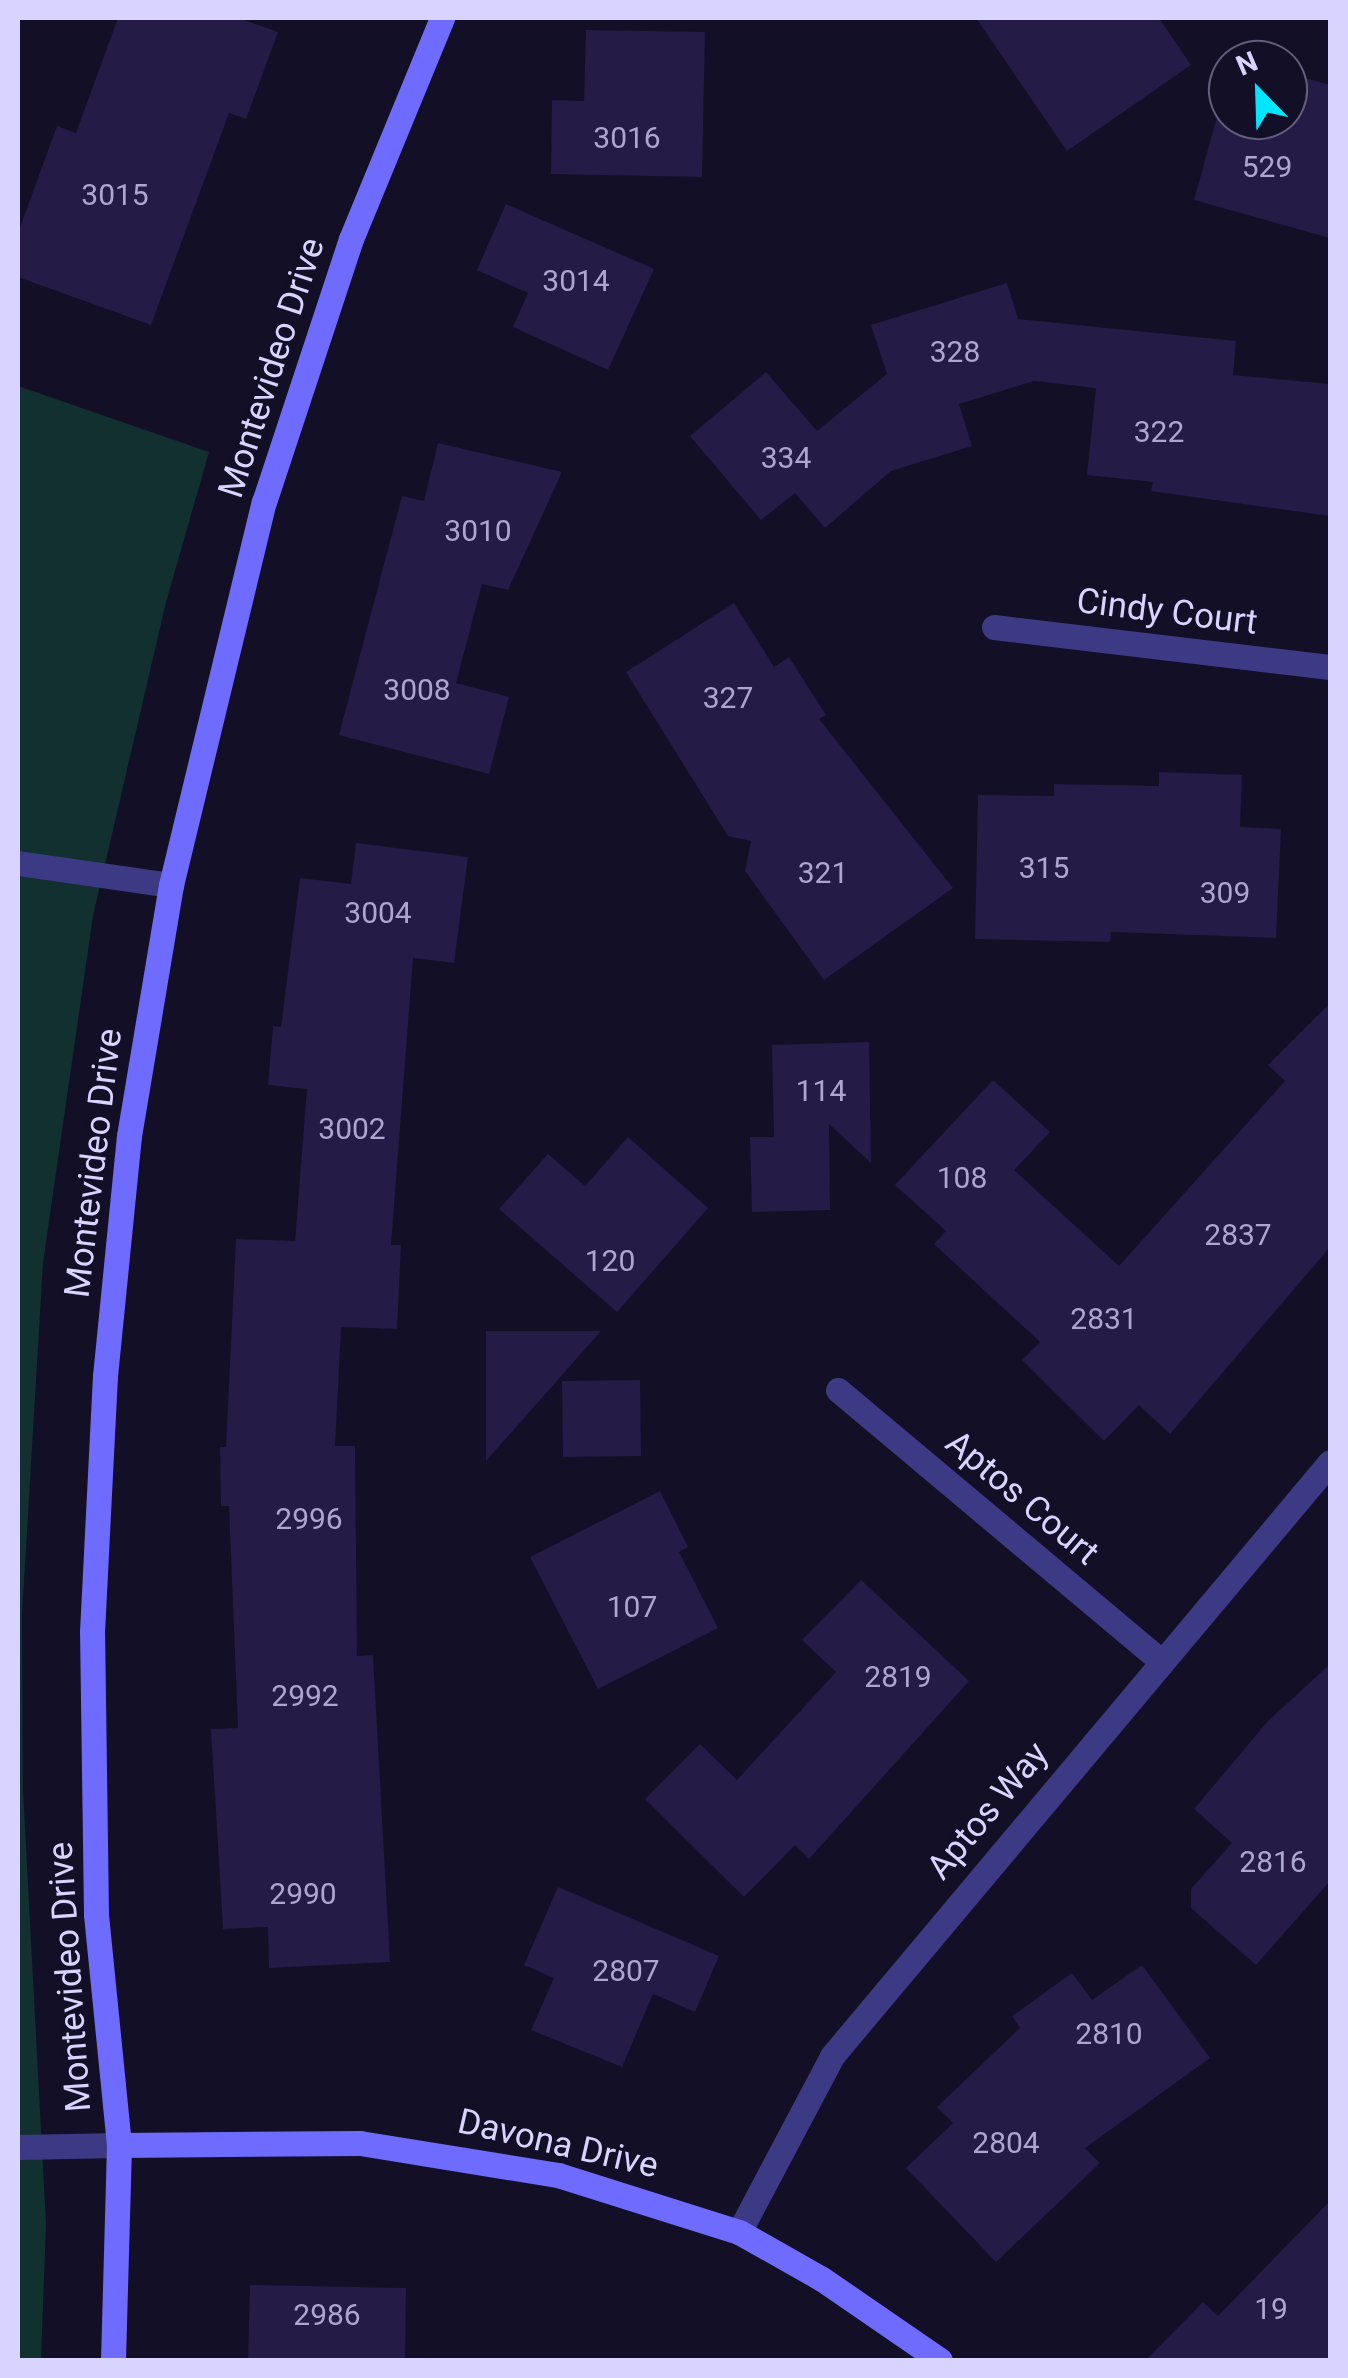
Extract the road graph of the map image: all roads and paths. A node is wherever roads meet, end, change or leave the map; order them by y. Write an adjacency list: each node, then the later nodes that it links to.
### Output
1 (442, 18): 5 (street, Montevideo Drive)
2 (994, 627): 3 (street, Cindy Court)
3 (1330, 667)
4 (18, 864): 5 (street)
5 (171, 885): 9 (street, Montevideo Drive)
6 (838, 1390): 8 (street, Aptos Court)
7 (1330, 1462): 8 (street, Aptos Way)
8 (1161, 1661): 11 (street, Aptos Way)
9 (118, 2144): 10 (street); 11 (street, Davona Drive); 12 (street, Montevideo Drive)
10 (18, 2147)
11 (738, 2232): 13 (street, Davona Drive)
12 (113, 2360)
13 (940, 2360)

